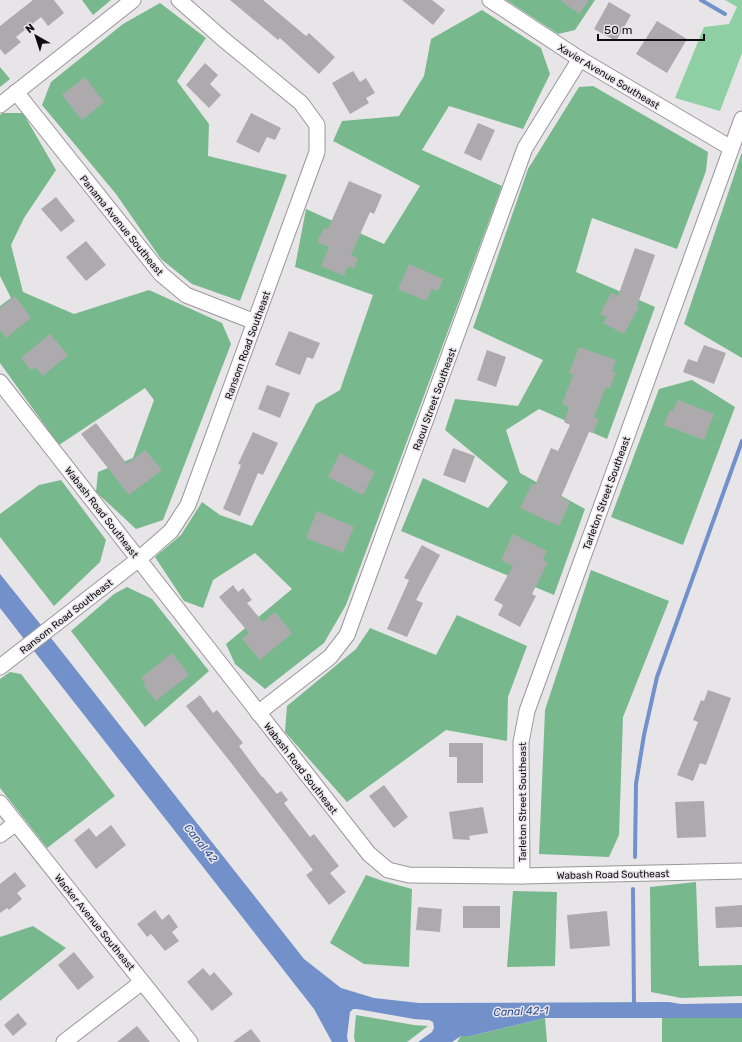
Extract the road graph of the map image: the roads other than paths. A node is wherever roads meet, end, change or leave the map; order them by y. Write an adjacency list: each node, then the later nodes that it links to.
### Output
1 (133, 0): 5 (street)
2 (179, 0): 9 (street, Ransom Road Southeast)
3 (490, 0): 4 (street, Xavier Avenue Southeast)
4 (580, 59): 8 (street, Xavier Avenue Southeast); 13 (street, Raoul Street Southeast)
5 (16, 92): 6 (street); 9 (street, Panama Avenue Southeast)
6 (0, 104)
7 (742, 119): 8 (street, Tarleton Street Southeast)
8 (731, 148): 18 (street, Tarleton Street Southeast)
9 (255, 322): 11 (street, Ransom Road Southeast)
10 (0, 382): 11 (street, Wabash Road Southeast)
11 (139, 559): 12 (street, Ransom Road Southeast); 13 (street, Wabash Road Southeast)
12 (0, 667)
13 (258, 713): 18 (street, Wabash Road Southeast)
14 (0, 803): 15 (street, Wacker Avenue Southeast)
15 (16, 823): 16 (street); 19 (street, Wacker Avenue Southeast)
16 (0, 835)
17 (742, 871): 18 (street, Wabash Road Southeast)
18 (522, 876)
19 (142, 982): 20 (street); 21 (street, Wacker Avenue Southeast)
20 (64, 1042)
21 (190, 1042)

